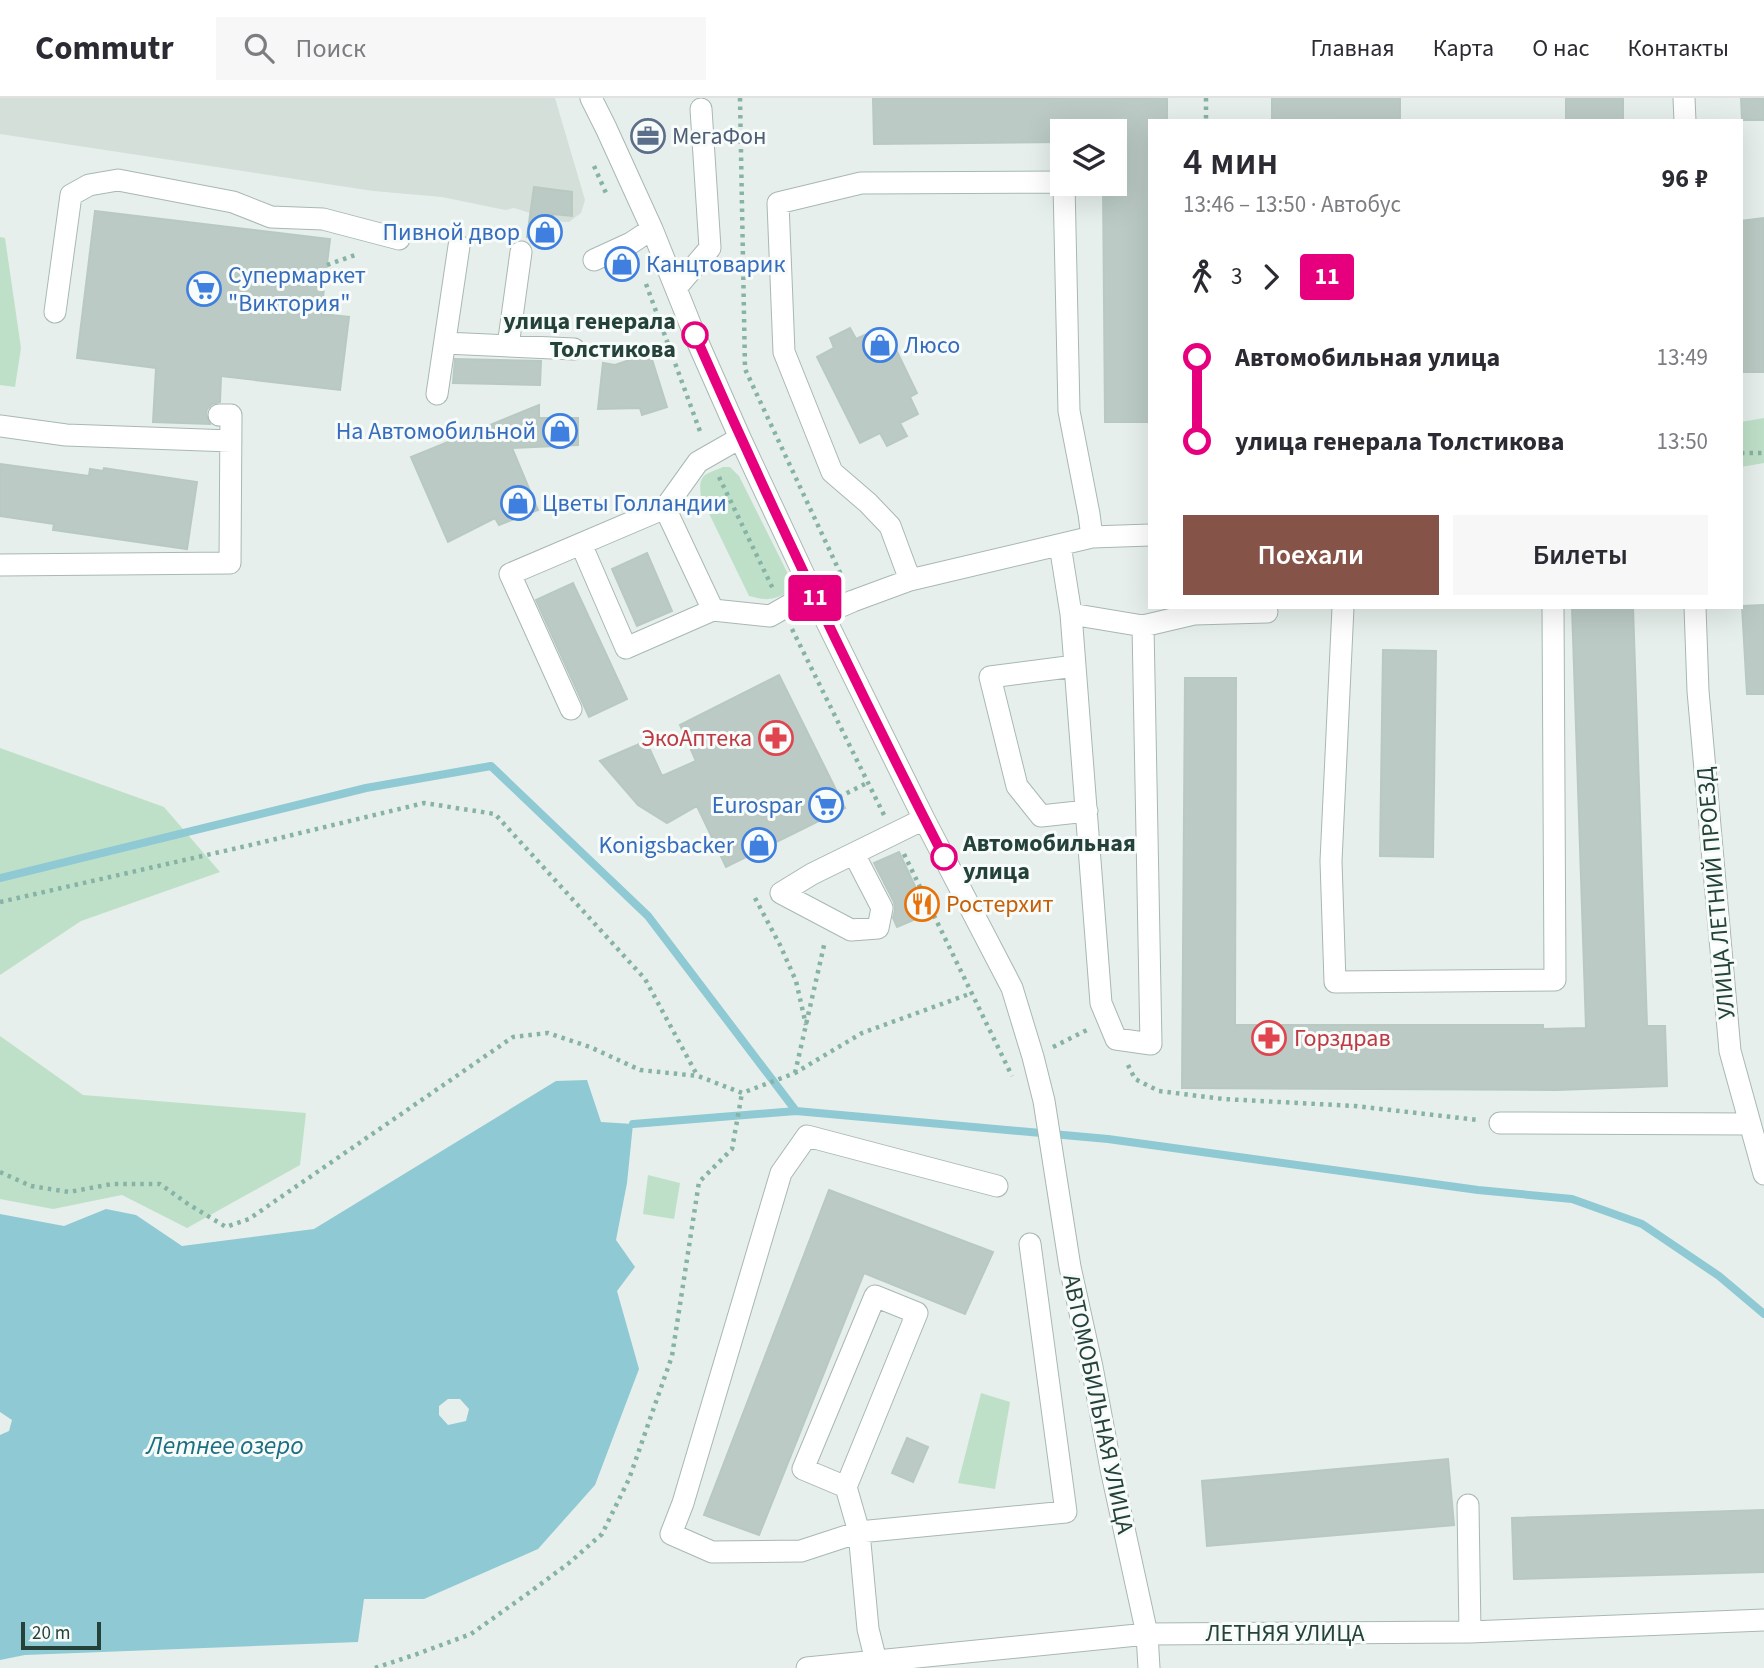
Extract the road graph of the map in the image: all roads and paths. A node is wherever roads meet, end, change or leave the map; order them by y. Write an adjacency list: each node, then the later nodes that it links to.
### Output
1 (591, 98): 9 (street, АВТОМОБИЛЬНАЯ УЛИЦА)
2 (1206, 98): 5 (path)
3 (1684, 98): 6 (street)
4 (701, 109): 14 (street)
5 (1206, 119)
6 (1685, 119)
7 (1050, 183): 32 (street)
8 (1063, 196): 28 (street)
9 (652, 229): 13 (street); 14 (street, АВТОМОБИЛЬНАЯ УЛИЦА)
10 (399, 239): 15 (street)
11 (459, 246): 16 (street)
12 (521, 252): 17 (street)
13 (594, 260)
14 (676, 288): 22 (street, АВТОМОБИЛЬНАЯ УЛИЦА)
15 (55, 312)
16 (445, 343): 17 (street); 19 (street)
17 (508, 346): 18 (street)
18 (574, 349)
19 (438, 394)
20 (219, 415): 23 (street)
21 (0, 426): 23 (street)
22 (740, 438): 26 (street); 33 (street, АВТОМОБИЛЬНАЯ УЛИЦА)
23 (231, 442): 31 (street)
24 (1743, 453): 25 (path)
25 (1764, 453)
26 (666, 508): 29 (street); 37 (street)
27 (1148, 535): 28 (street)
28 (1092, 537): 30 (street)
29 (581, 544): 37 (street); 43 (street)
30 (1060, 545): 32 (street); 40 (street)
31 (0, 565)
32 (911, 580): 39 (street)
33 (812, 592): 37 (street); 39 (street, АВТОМОБИЛЬНАЯ УЛИЦА)
34 (1343, 609): 35 (street)
35 (1553, 609)
36 (1695, 609): 60 (street, УЛИЦА ЛЕТНИЙ ПРОЕЗД)
37 (713, 610)
38 (1267, 612): 41 (street)
39 (823, 614): 47 (street, АВТОМОБИЛЬНАЯ УЛИЦА)
40 (1071, 614): 41 (street); 42 (street)
41 (1143, 626): 54 (street)
42 (1075, 666): 46 (street); 46 (street)
43 (571, 709)
44 (867, 783): 45 (path)
45 (839, 797)
46 (1087, 811): 54 (street)
47 (924, 819): 48 (street); 55 (street, АВТОМОБИЛЬНАЯ УЛИЦА)
48 (854, 854): 51 (street); 51 (street)
49 (755, 898): 53 (path)
50 (0, 902): 57 (path)
51 (829, 918): 53 (path)
52 (972, 993): 56 (path)
53 (806, 1026): 56 (path)
54 (1112, 1029): 55 (path); 59 (path)
55 (1033, 1057): 70 (street, АВТОМОБИЛЬНАЯ УЛИЦА)
56 (795, 1073): 58 (path)
57 (698, 1076): 58 (path); 61 (path)
58 (742, 1093): 72 (path)
59 (1500, 1123): 60 (street)
60 (1750, 1124): 62 (street, УЛИЦА ЛЕТНИЙ ПРОЕЗД)
61 (0, 1172)
62 (1764, 1174)
63 (997, 1186): 67 (street)
64 (1030, 1244): 67 (street)
65 (846, 1487): 65 (street); 67 (street)
66 (1468, 1505): 69 (street)
67 (859, 1532): 71 (street)
68 (1764, 1620): 69 (street, ЛЕТНЯЯ УЛИЦА)
69 (1470, 1632): 70 (street, ЛЕТНЯЯ УЛИЦА)
70 (1147, 1634): 71 (street, ЛЕТНЯЯ УЛИЦА); 74 (street, АВТОМОБИЛЬНАЯ УЛИЦА)
71 (876, 1661): 73 (street, ЛЕТНЯЯ УЛИЦА)
72 (375, 1668)
73 (807, 1668)
74 (1149, 1668)

